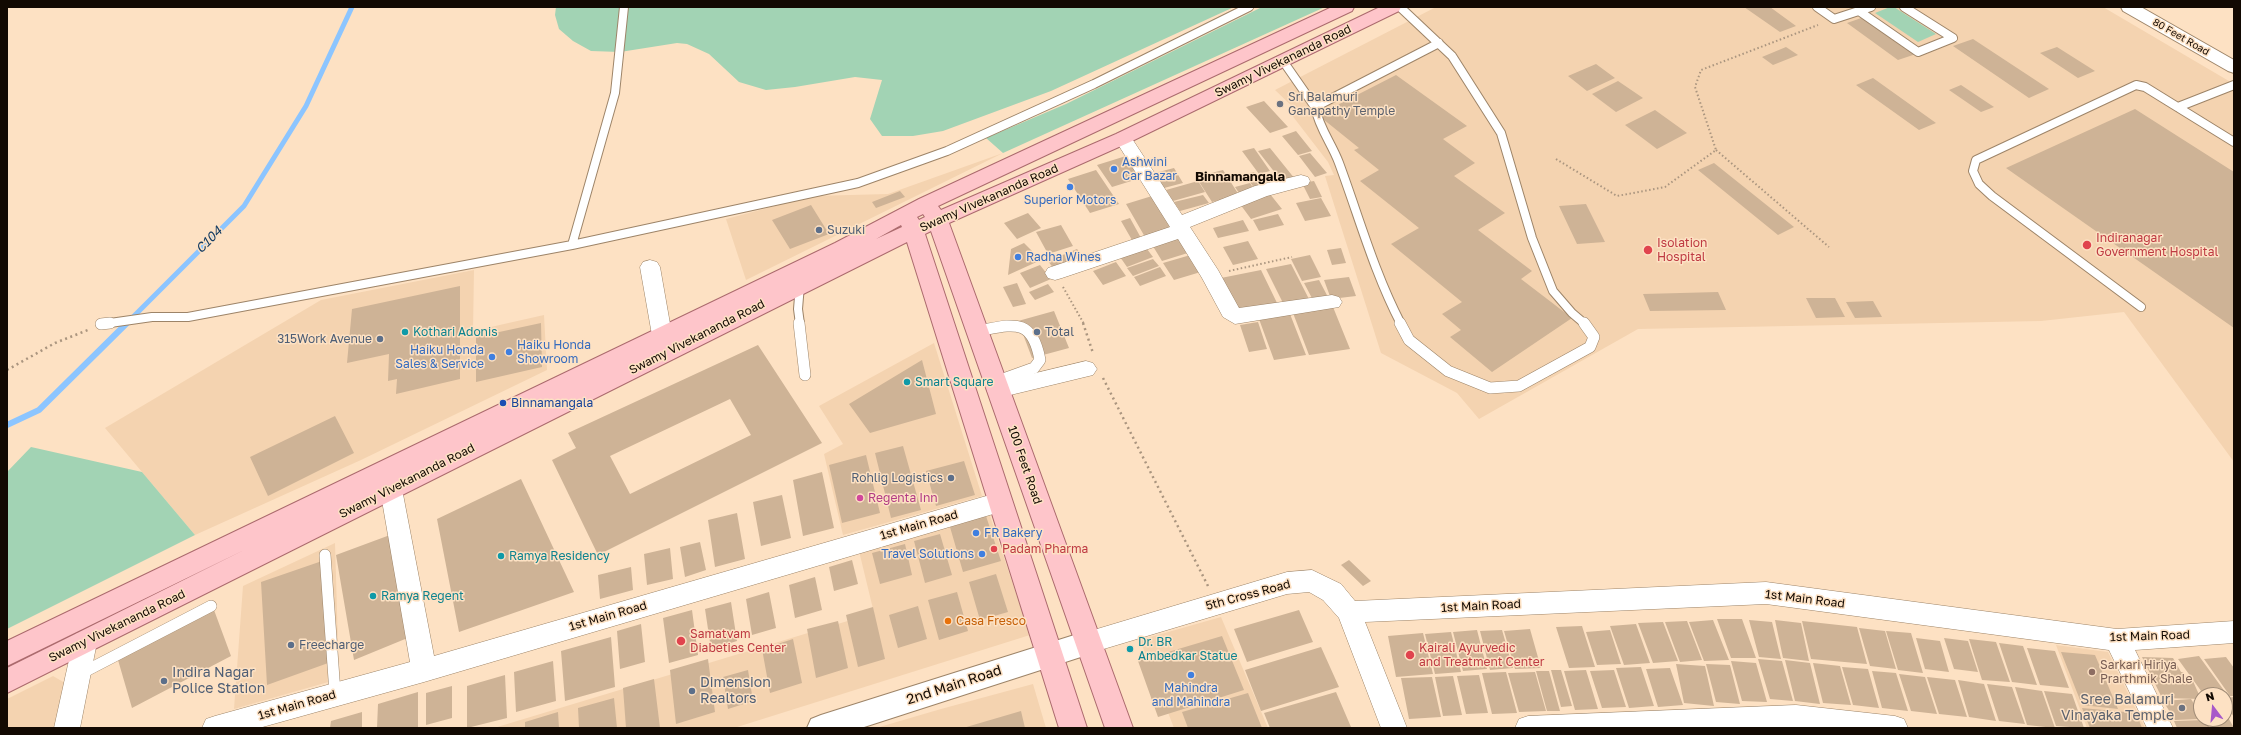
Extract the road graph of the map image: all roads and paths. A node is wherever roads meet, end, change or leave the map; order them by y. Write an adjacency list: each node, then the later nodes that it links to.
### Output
1 (624, 7): 28 (lane)
2 (1249, 7): 28 (lane)
3 (1346, 7): 25 (main road, Swamy Vivekananda Road)
4 (1393, 7): 15 (main road, Swamy Vivekananda Road)
5 (1400, 7): 13 (lane)
6 (1817, 7): 12 (lane)
7 (1871, 7): 11 (lane)
8 (1904, 7): 11 (lane)
9 (2129, 7): 16 (main road, 80 Feet Road)
10 (2149, 7): 14 (main road, 80 Feet Road)
11 (1859, 11): 12 (lane)
12 (1834, 19): 22 (path)
13 (1438, 44): 18 (lane); 18 (lane)
14 (2234, 57)
15 (1283, 61): 18 (lane); 20 (main road, Swamy Vivekananda Road)
16 (2234, 67)
17 (2234, 84): 19 (lane)
18 (1315, 107)
19 (2178, 107): 21 (lane); 36 (lane)
20 (1123, 138): 25 (main road, Swamy Vivekananda Road); 27 (street)
21 (2234, 142)
22 (1716, 150): 23 (path); 29 (path)
23 (1556, 159)
24 (1301, 181): 27 (street)
25 (932, 213): 26 (main road, Swamy Vivekananda Road); 38 (main road, 100 Feet Road)
26 (910, 223): 34 (main road, Swamy Vivekananda Road); 39 (main road, Swamy Vivekananda Road); 45 (main road)
27 (1180, 227): 32 (street); 33 (street)
28 (572, 245): 37 (lane)
29 (1829, 247)
30 (1292, 257): 33 (path)
31 (650, 266): 39 (street)
32 (1055, 273): 40 (path)
33 (1211, 275): 35 (street)
34 (800, 285): 42 (lane); 44 (main road, Swamy Vivekananda Road)
35 (1332, 302)
36 (2141, 307)
37 (101, 324): 41 (path)
38 (977, 331): 43 (main road, 100 Feet Road); 43 (lane)
39 (662, 335): 54 (main road, Swamy Vivekananda Road)
40 (1093, 365): 43 (street); 47 (path)
41 (7, 370)
42 (806, 376)
43 (997, 386): 53 (main road, 100 Feet Road)
44 (391, 489): 52 (main road, Swamy Vivekananda Road); 56 (street)
45 (1000, 502): 55 (main road); 56 (street, 1st Main Road)
46 (326, 555): 59 (lane)
47 (1216, 603): 49 (street, 5th Cross Road); 53 (street, 5th Cross Road)
48 (211, 606): 57 (lane)
49 (1349, 612): 51 (street, 1st Main Road); 65 (street, 5th Cross Road)
50 (2234, 632): 51 (street, 1st Main Road)
51 (2117, 640): 68 (street)
52 (85, 642): 57 (street); 58 (main road, Swamy Vivekananda Road)
53 (1088, 643): 55 (main road, 2nd Main Road); 64 (main road, 100 Feet Road)
54 (7, 654)
55 (1048, 655): 60 (main road, 2nd Main Road); 63 (main road)
56 (424, 670): 59 (street, 1st Main Road)
57 (78, 675): 61 (street)
58 (7, 681)
59 (335, 694): 62 (street, 1st Main Road)
60 (836, 726)
61 (67, 728)
62 (215, 728)
63 (1073, 728)
64 (1119, 728)
65 (1394, 728)
66 (1528, 728): 67 (street)
67 (1895, 728)
68 (2160, 728)

